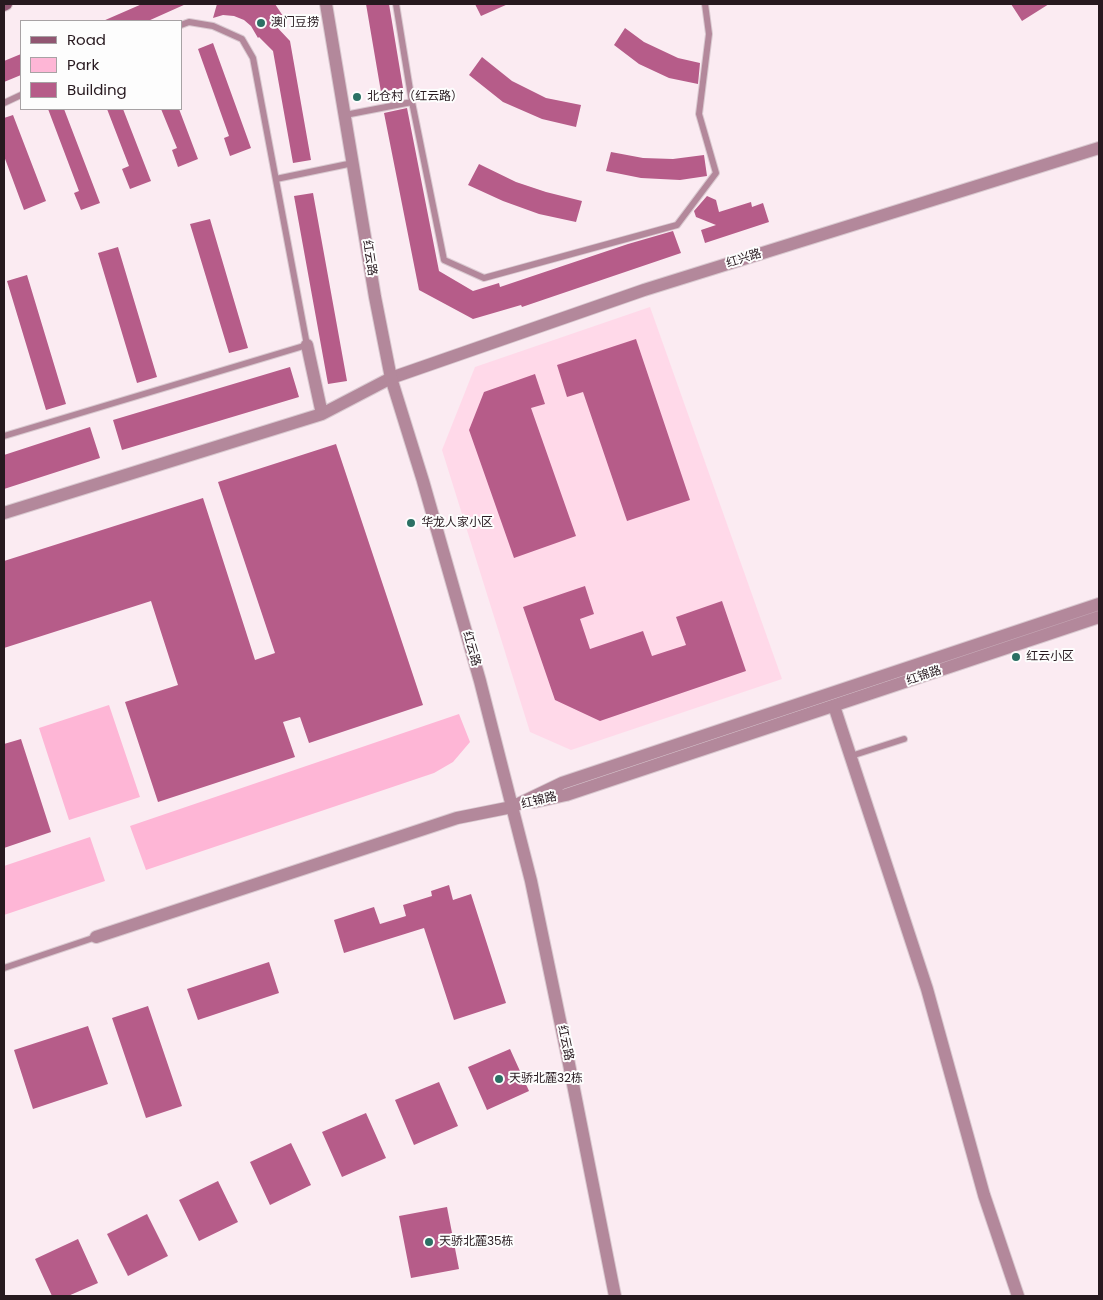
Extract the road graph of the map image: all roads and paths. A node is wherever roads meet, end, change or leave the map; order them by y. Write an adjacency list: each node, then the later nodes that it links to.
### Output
1 (326, 4): 8 (street, 红云路)
2 (396, 4): 7 (lane)
3 (705, 4): 7 (lane)
4 (182, 25): 11 (lane)
5 (20, 95): 6 (lane)
6 (4, 102)
7 (412, 102): 8 (lane)
8 (345, 115): 10 (street, 红云路)
9 (1099, 148): 13 (street, 红兴路)
10 (353, 163): 11 (lane); 13 (street, 红云路)
11 (276, 179): 12 (lane)
12 (307, 345): 14 (street); 15 (lane)
13 (391, 378): 14 (street, 红兴路); 22 (street, 红云路)
14 (322, 414): 16 (street, 红兴路)
15 (4, 436)
16 (4, 513)
17 (1099, 604): 22 (street, 红锦路)
18 (1099, 617): 19 (street, 红锦路)
19 (834, 706): 21 (street); 22 (street, 红锦路)
20 (904, 739): 21 (lane)
21 (851, 756): 26 (street)
22 (512, 807): 23 (street); 25 (street, 红云路)
23 (96, 937): 24 (lane)
24 (4, 968)
25 (615, 1296)
26 (1018, 1296)

